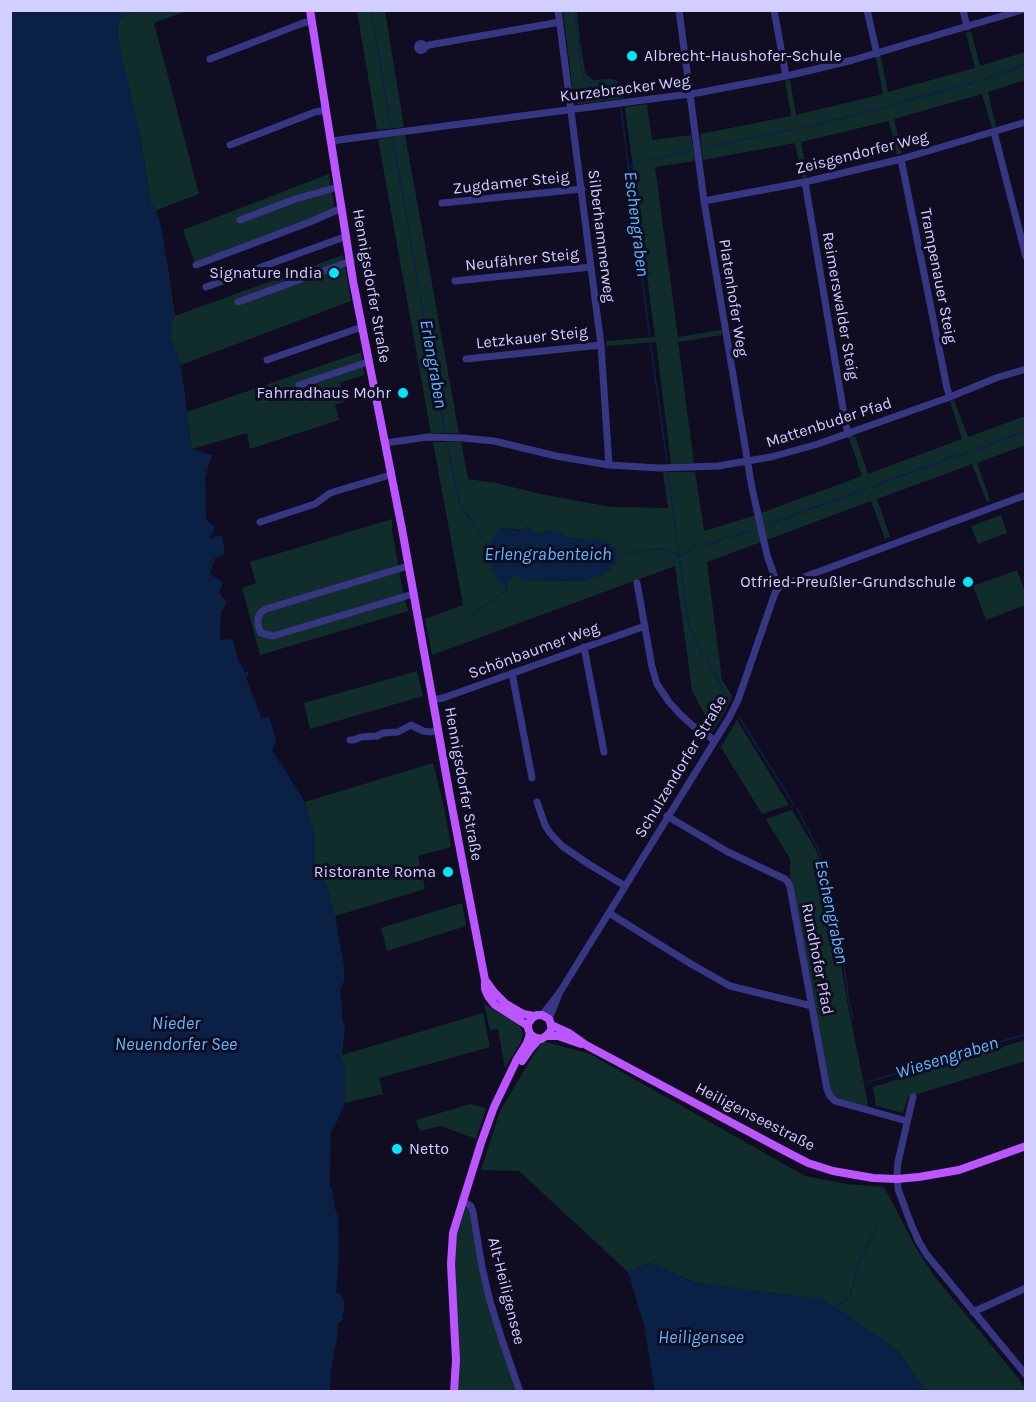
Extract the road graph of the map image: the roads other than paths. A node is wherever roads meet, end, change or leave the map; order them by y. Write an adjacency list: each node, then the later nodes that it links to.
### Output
1 (310, 10): 8 (main road, Hennigsdorfer Straße)
2 (558, 10): 9 (street, Silberhammerweg)
3 (679, 10): 15 (street, Platenhofer Weg)
4 (774, 10): 14 (street)
5 (867, 10): 12 (street)
6 (963, 10): 10 (street)
7 (1022, 10): 10 (street, Kurzebracker Weg)
8 (311, 21): 13 (street); 17 (main road, Hennigsdorfer Straße)
9 (560, 22): 11 (street); 16 (street, Silberhammerweg)
10 (967, 27): 12 (street, Kurzebracker Weg)
11 (425, 46)
12 (877, 54): 14 (street, Kurzebracker Weg)
13 (210, 59)
14 (786, 76): 15 (street, Kurzebracker Weg)
15 (690, 94): 16 (street, Kurzebracker Weg); 26 (street, Platenhofer Weg)
16 (571, 109): 20 (street, Kurzebracker Weg); 25 (street, Silberhammerweg)
17 (326, 110): 20 (main road, Hennigsdorfer Straße); 21 (street)
18 (1026, 122): 19 (street, Zeisgendorfer Weg)
19 (994, 132): 22 (street, Zeisgendorfer Weg); 31 (street)
20 (331, 141): 24 (main road, Hennigsdorfer Straße)
21 (230, 145)
22 (901, 159): 23 (street, Zeisgendorfer Weg); 45 (street, Trampenauer Steig)
23 (805, 182): 26 (street, Zeisgendorfer Weg); 46 (street, Reimerswalder Steig)
24 (338, 186): 28 (main road, Hennigsdorfer Straße); 29 (street)
25 (582, 189): 27 (street, Zugdamer Steig); 34 (street, Silberhammerweg)
26 (704, 201): 48 (street, Platenhofer Weg)
27 (442, 203)
28 (342, 208): 30 (main road, Hennigsdorfer Straße); 33 (street)
29 (240, 220)
30 (347, 236): 32 (main road, Hennigsdorfer Straße); 36 (street)
31 (1026, 257)
32 (351, 261): 37 (street); 38 (main road, Hennigsdorfer Straße)
33 (196, 265)
34 (591, 267): 35 (street, Neufährer Steig); 39 (street, Silberhammerweg)
35 (455, 281)
36 (206, 287)
37 (238, 302)
38 (363, 328): 41 (street); 42 (main road, Hennigsdorfer Straße)
39 (601, 345): 40 (street, Letzkauer Steig); 49 (street, Silberhammerweg)
40 (466, 359)
41 (267, 360)
42 (369, 362): 44 (street); 47 (main road, Hennigsdorfer Straße)
43 (1026, 369): 45 (street, Mattenbuder Pfad)
44 (299, 385)
45 (950, 397): 46 (street, Mattenbuder Pfad)
46 (849, 434): 48 (street, Mattenbuder Pfad)
47 (385, 443): 49 (street, Mattenbuder Pfad); 50 (main road, Hennigsdorfer Straße)
48 (747, 462): 49 (street, Mattenbuder Pfad); 55 (street, Platenhofer Weg)
49 (609, 465)
50 (390, 475): 52 (street); 53 (main road, Hennigsdorfer Straße)
51 (1026, 495): 55 (street)
52 (260, 522)
53 (408, 566): 56 (main road, Hennigsdorfer Straße); 56 (street)
54 (637, 583): 57 (street)
55 (780, 586): 63 (street, Schulzendorfer Straße)
56 (413, 594): 60 (main road, Hennigsdorfer Straße)
57 (645, 626): 58 (street, Schönbaumer Weg); 63 (street)
58 (584, 647): 59 (street, Schönbaumer Weg); 64 (street)
59 (512, 673): 60 (street, Schönbaumer Weg); 65 (street)
60 (432, 700): 61 (main road, Hennigsdorfer Straße)
61 (438, 730): 62 (street); 70 (main road, Hennigsdorfer Straße)
62 (350, 740)
63 (714, 740): 67 (street, Schulzendorfer Straße)
64 (604, 752)
65 (532, 778)
66 (537, 802): 68 (street)
67 (667, 816): 68 (street, Schulzendorfer Straße); 71 (street, Rundhofer Pfad)
68 (625, 886): 69 (street, Schulzendorfer Straße)
69 (609, 913): 71 (street); 72 (street, Schulzendorfer Straße)
70 (485, 980): 72 (main road); 73 (main road, Hennigsdorfer Straße)
71 (812, 1006): 78 (street, Rundhofer Pfad)
72 (544, 1019): 73 (main road); 74 (main road); 75 (main road, Heiligenseestraße)
73 (529, 1030): 74 (main road); 76 (main road)
74 (543, 1037): 75 (main road, Heiligenseestraße); 76 (main road)
75 (586, 1045): 80 (main road, Heiligenseestraße)
76 (518, 1062): 81 (main road)
77 (914, 1097): 78 (street)
78 (907, 1120): 80 (street)
79 (1026, 1146): 80 (main road, Heiligenseestraße)
80 (897, 1179): 83 (street)
81 (462, 1201): 85 (main road); 86 (street, Alt-Heiligensee)
82 (1026, 1288): 83 (street)
83 (973, 1312): 84 (street)
84 (1026, 1376)
85 (454, 1392)
86 (520, 1392)

